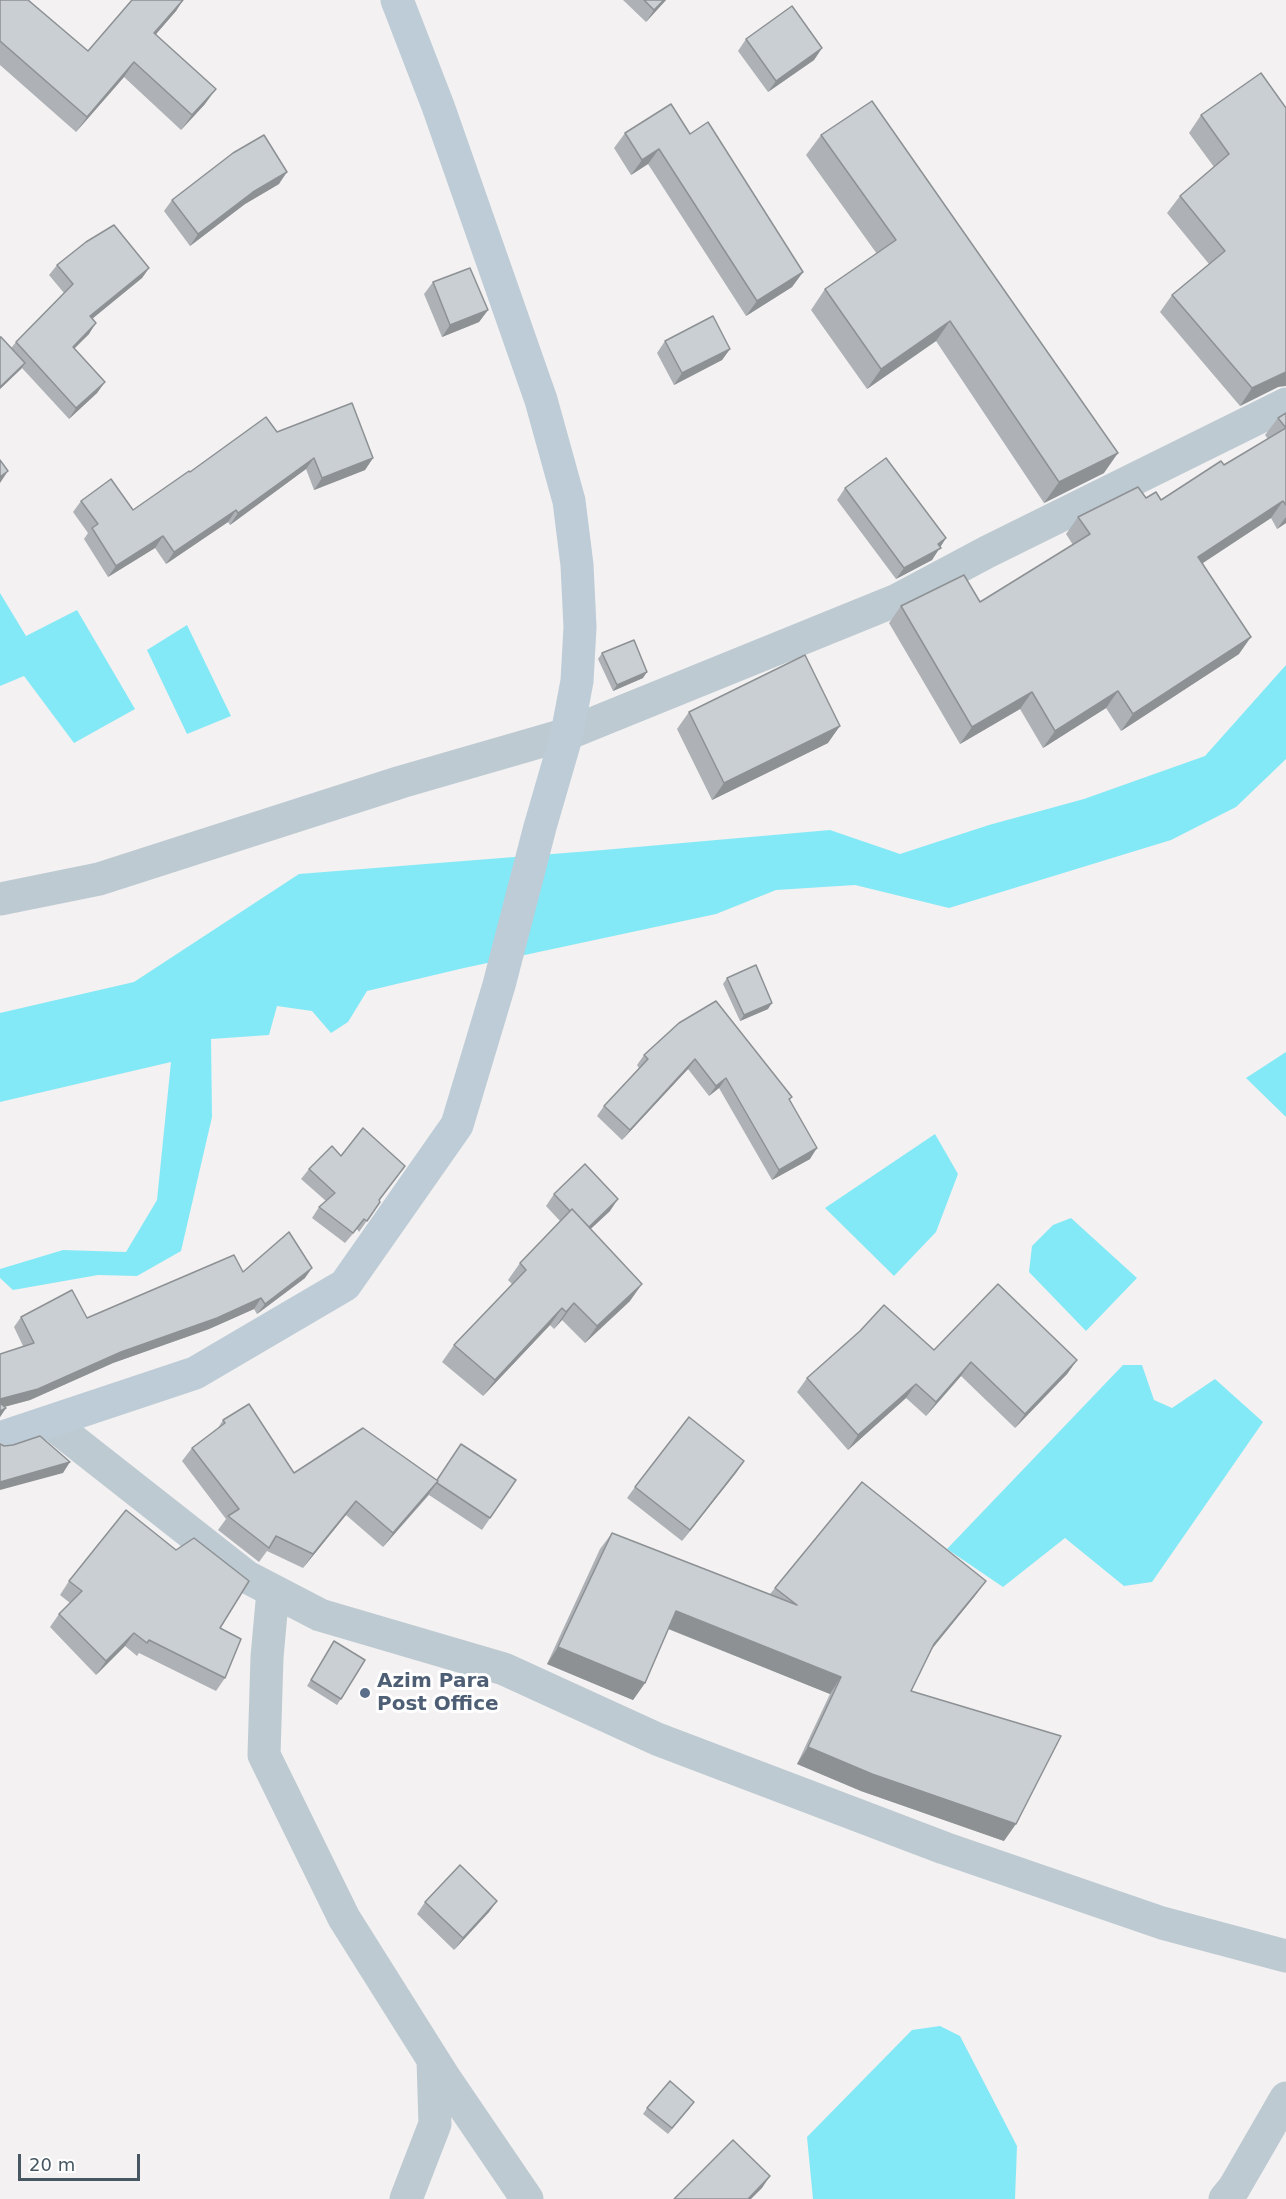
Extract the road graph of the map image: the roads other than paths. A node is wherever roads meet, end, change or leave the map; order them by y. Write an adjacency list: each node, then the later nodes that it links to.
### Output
1 (397, 0): 3 (main road)
2 (1286, 404): 3 (street)
3 (567, 734): 4 (street); 5 (main road)
4 (0, 899)
5 (51, 1423): 6 (main road); 7 (street)
6 (0, 1438)
7 (273, 1591): 8 (street); 9 (street)
8 (1286, 1956)
9 (432, 2060): 11 (street); 12 (street)
10 (1286, 2098): 13 (street)
11 (406, 2199)
12 (527, 2199)
13 (1225, 2199)

